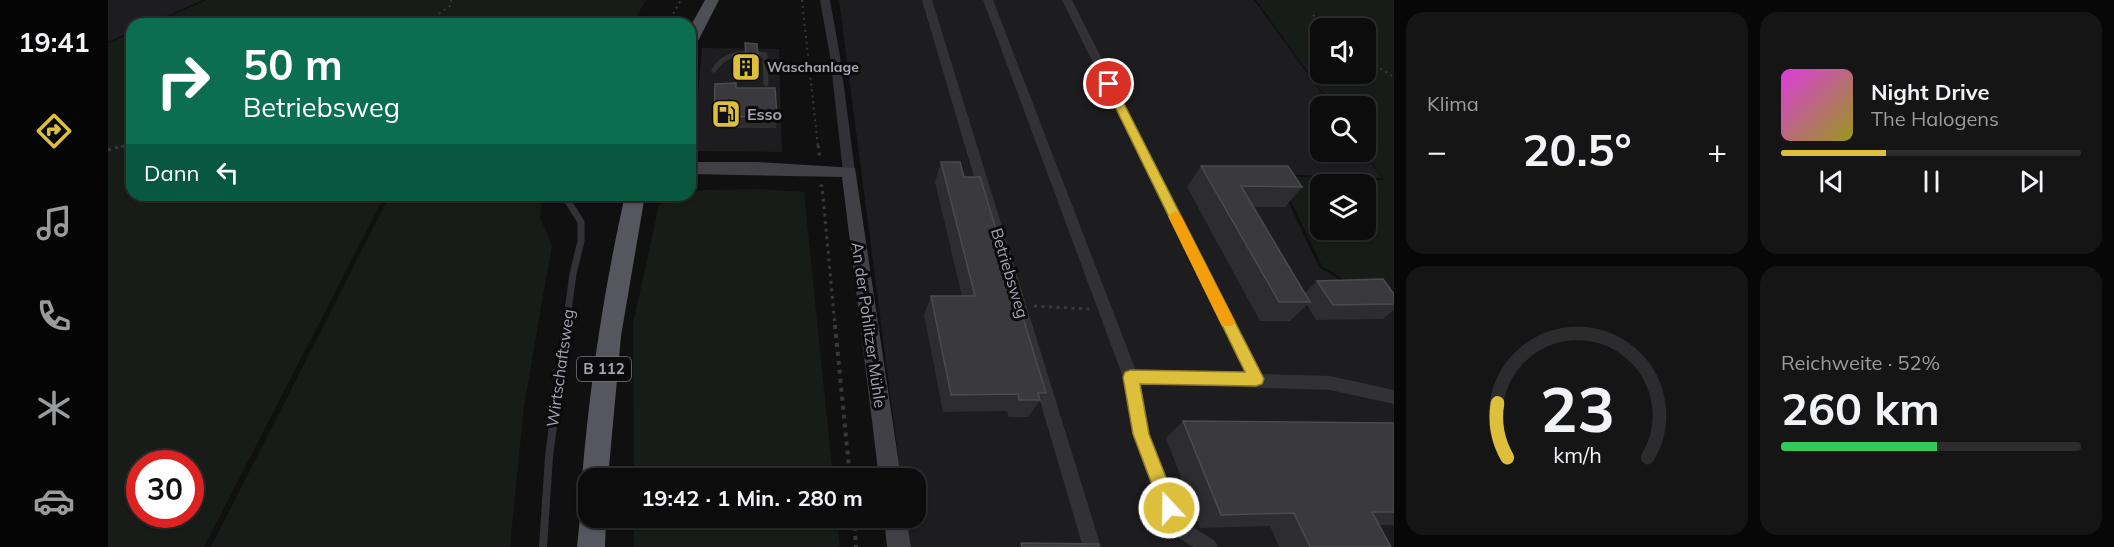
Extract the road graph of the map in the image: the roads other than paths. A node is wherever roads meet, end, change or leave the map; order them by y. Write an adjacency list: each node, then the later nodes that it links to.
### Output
1 (712, 0): 6 (main road)
2 (825, 0): 10 (street, An der Pohlitzer Mühle)
3 (927, 0): 23 (street, Betriebsweg)
4 (988, 0): 13 (street)
5 (1067, 0): 14 (street)
6 (696, 29)
7 (714, 70): 8 (lane)
8 (766, 84)
9 (696, 169): 10 (main road)
10 (849, 172): 17 (main road, An der Pohlitzer Mühle)
11 (568, 201): 20 (lane, Wirtschaftsweg)
12 (634, 201): 16 (highway, B 112)
13 (1131, 377): 14 (street); 24 (street)
14 (1256, 379): 15 (street)
15 (1394, 397)
16 (596, 468)
17 (889, 468)
18 (592, 528): 21 (highway)
19 (896, 528): 22 (main road)
20 (543, 547)
21 (591, 547)
22 (899, 547)
23 (1092, 547)
24 (1209, 547)

